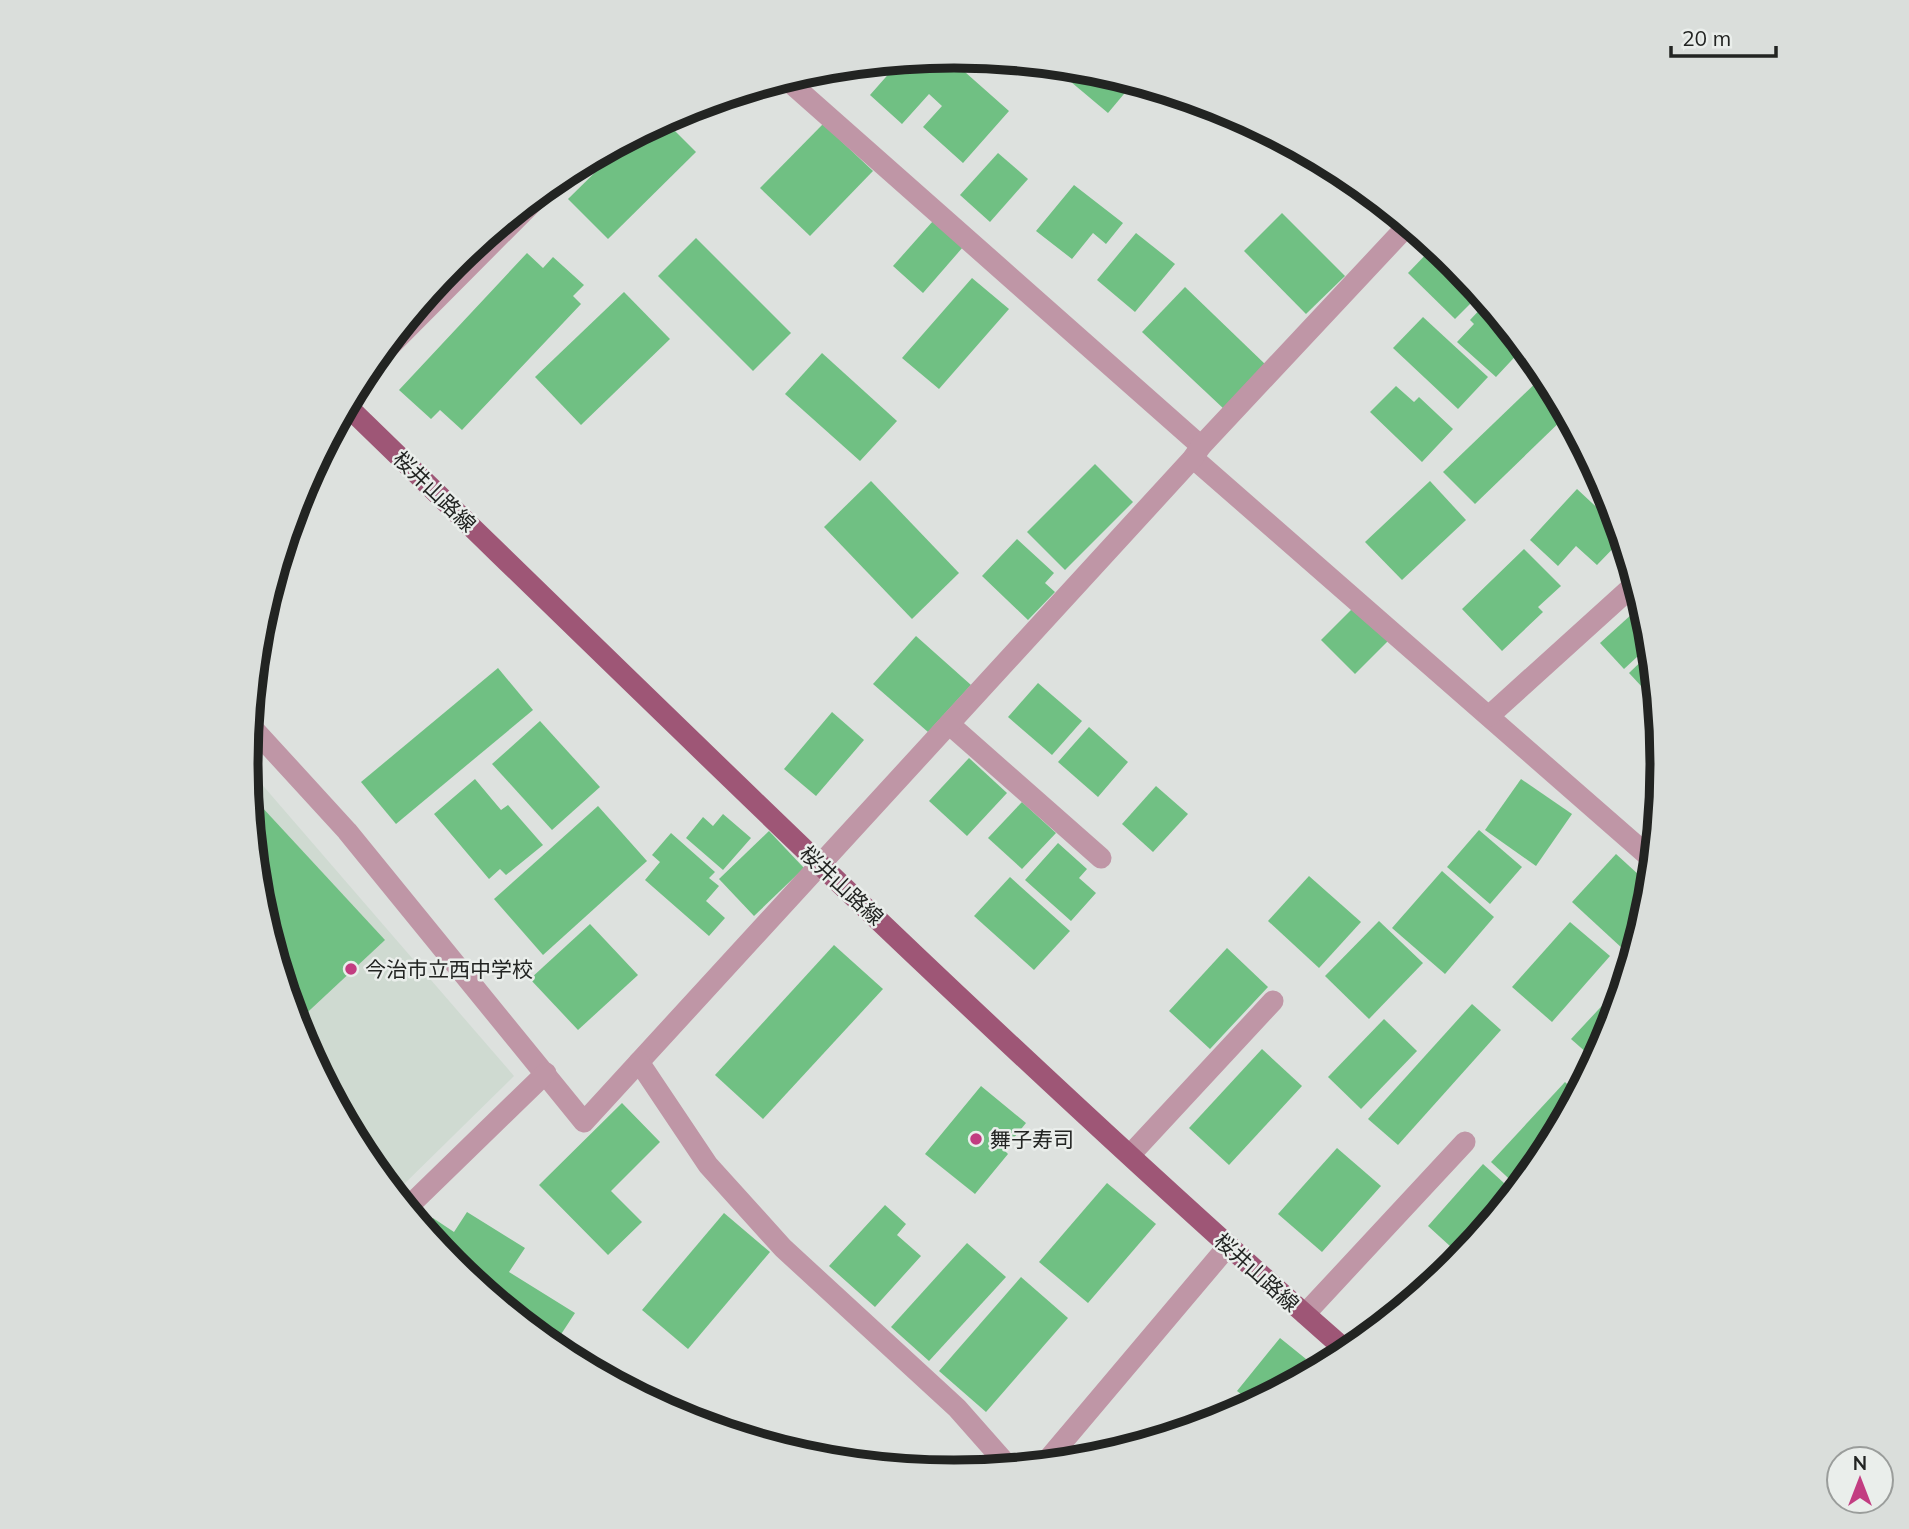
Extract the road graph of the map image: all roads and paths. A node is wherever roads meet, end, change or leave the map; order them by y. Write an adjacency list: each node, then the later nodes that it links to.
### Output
1 (798, 87): 6 (street)
2 (1402, 231): 6 (street)
3 (485, 251): 4 (street)
4 (437, 299)
5 (354, 413): 13 (main road, 桜井山路線)
6 (1197, 452): 8 (street); 9 (street)
7 (1628, 590): 8 (street)
8 (1489, 716): 11 (street)
9 (949, 724): 12 (street); 13 (street)
10 (259, 735): 16 (street)
11 (1645, 853)
12 (1101, 858)
13 (820, 864): 15 (street); 18 (main road, 桜井山路線)
14 (1273, 1001): 18 (street)
15 (639, 1062): 16 (street); 24 (street)
16 (546, 1073): 19 (street)
17 (1465, 1142): 21 (street)
18 (1130, 1155): 20 (main road, 桜井山路線)
19 (413, 1202)
20 (1228, 1246): 21 (main road, 桜井山路線); 23 (street)
21 (1305, 1314): 22 (main road, 桜井山路線)
22 (1339, 1344)
23 (1053, 1454)
24 (1002, 1459)

